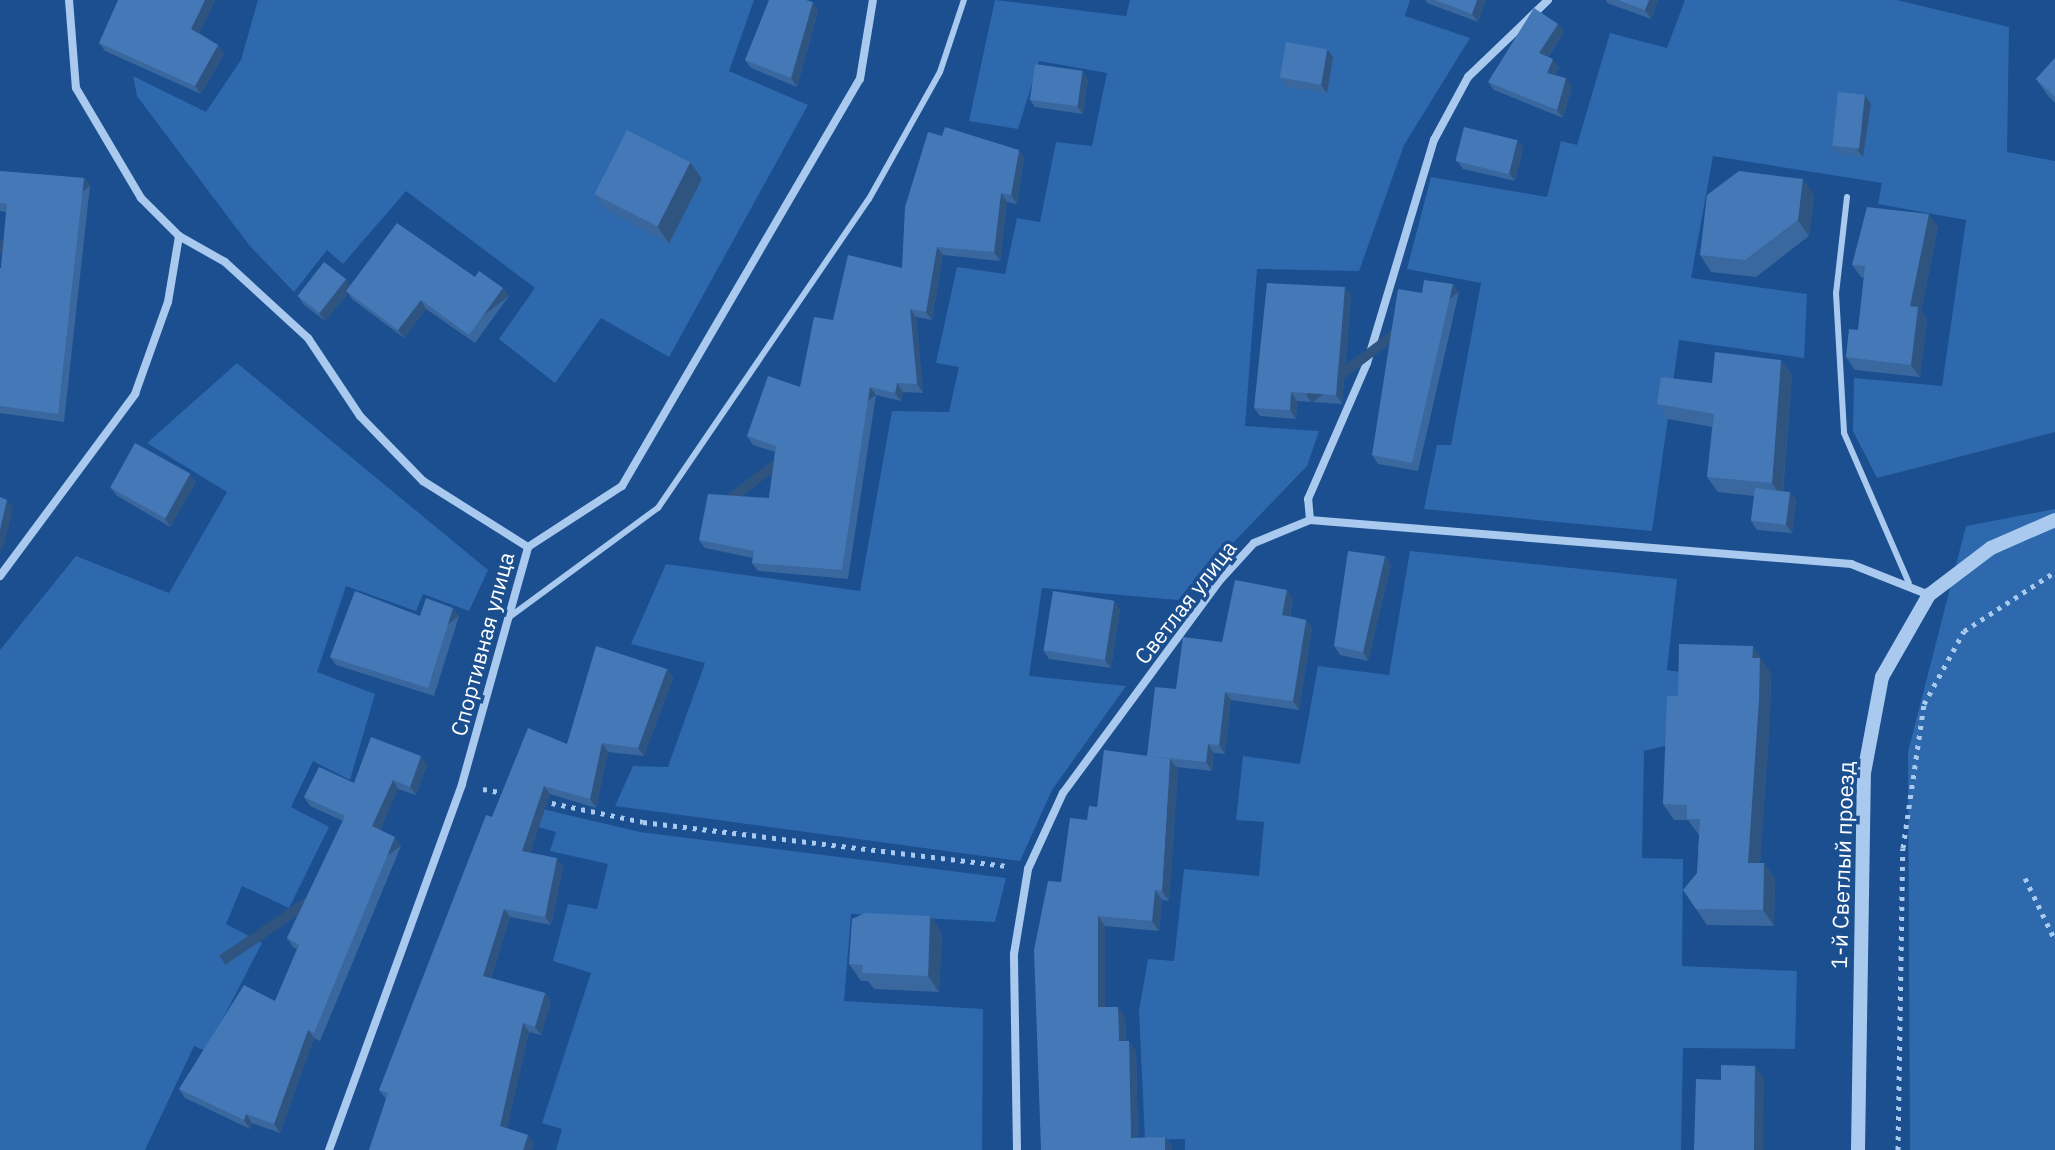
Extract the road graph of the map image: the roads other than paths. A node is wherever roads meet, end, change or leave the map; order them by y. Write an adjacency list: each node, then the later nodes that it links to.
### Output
1 (69, 0): 6 (street)
2 (873, 0): 9 (street, Спортивная улица)
3 (964, 0): 13 (lane)
4 (1548, 0): 7 (street)
5 (1847, 197): 11 (lane)
6 (179, 236): 9 (street); 10 (street)
7 (1310, 520): 11 (street); 15 (street, Светлая улица)
8 (2055, 520): 12 (street)
9 (528, 547): 13 (street, Спортивная улица)
10 (0, 576)
11 (1909, 583): 12 (street)
12 (1929, 595): 16 (street, 1-й Светлый проезд)
13 (508, 618): 14 (street, Спортивная улица)
14 (329, 1150)
15 (1017, 1150)
16 (1858, 1150)

